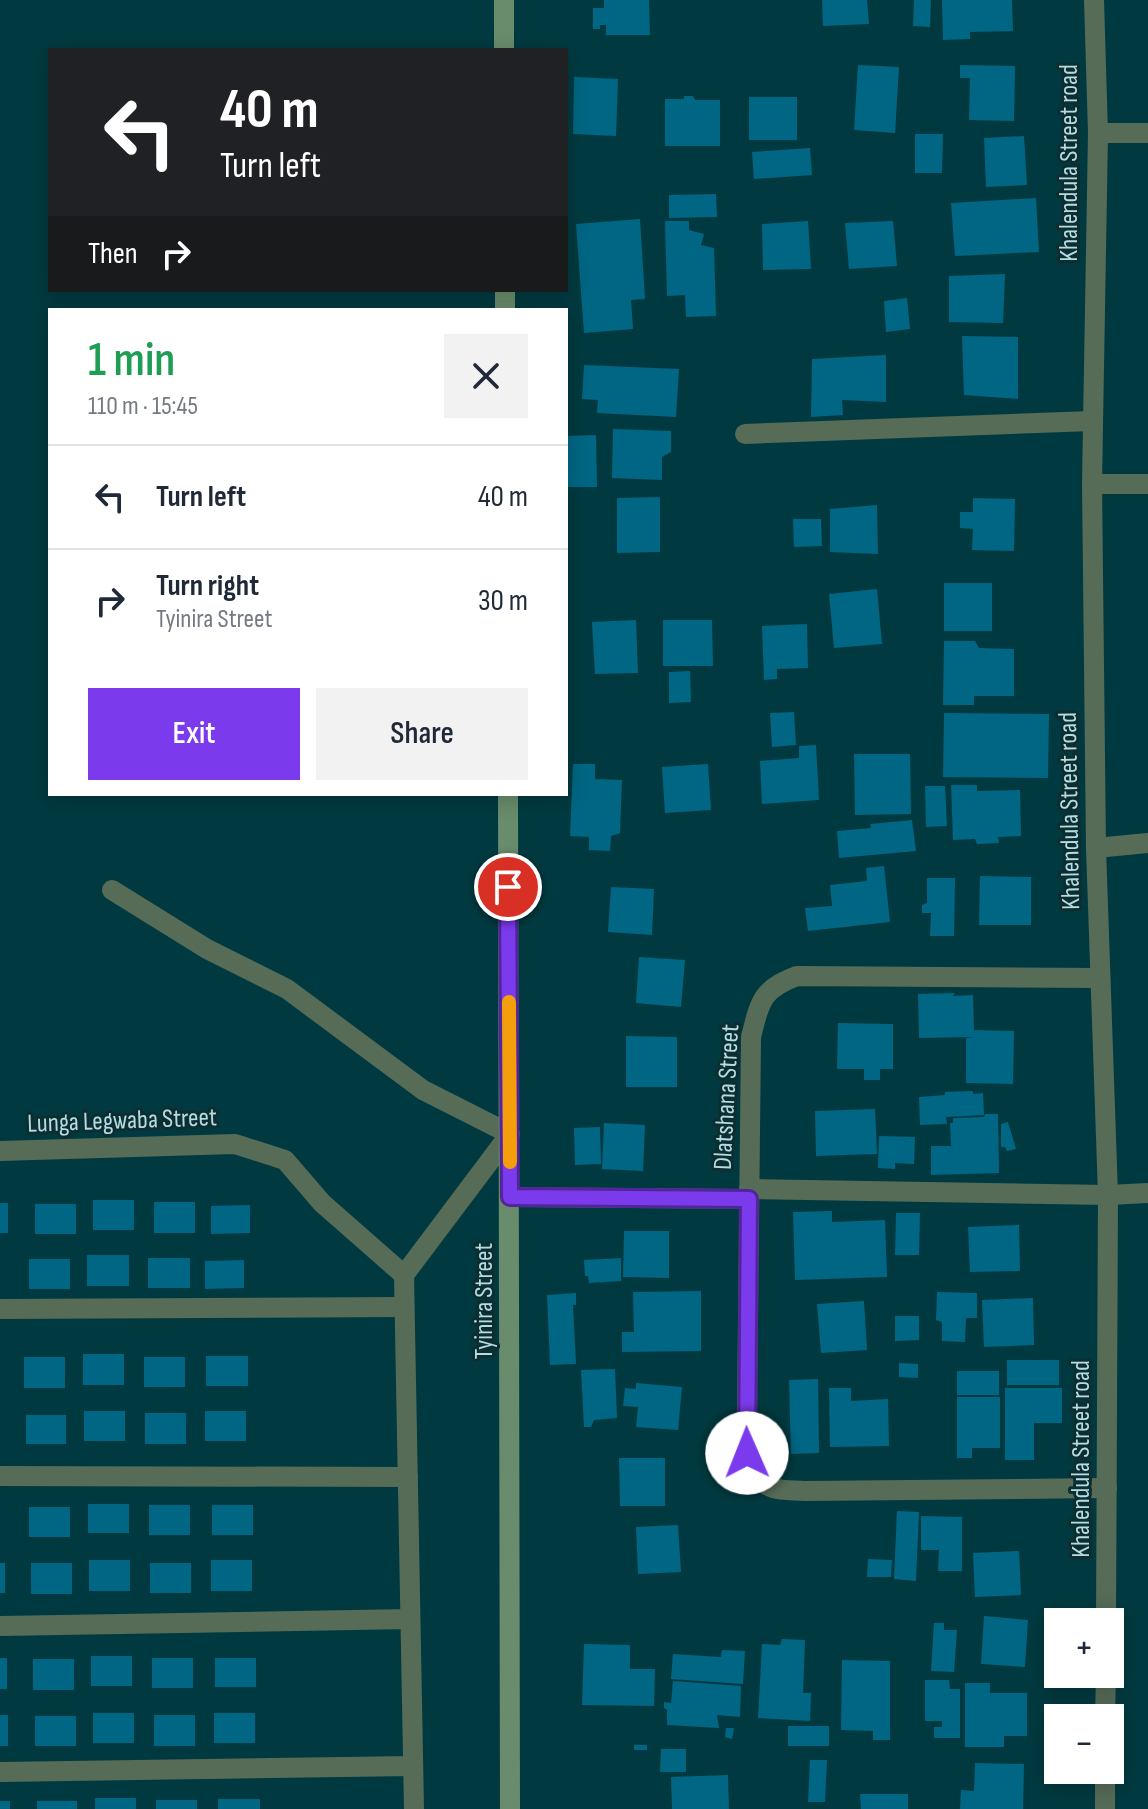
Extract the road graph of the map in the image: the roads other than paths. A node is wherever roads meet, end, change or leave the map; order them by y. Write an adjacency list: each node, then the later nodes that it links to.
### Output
1 (504, 0): 3 (street)
2 (1094, 0): 4 (street, Khalendula Street road)
3 (504, 48)
4 (1098, 133): 5 (street); 6 (street, Khalendula Street road)
5 (1148, 133)
6 (1092, 421): 7 (street); 8 (street, Khalendula Street road)
7 (745, 434)
8 (1092, 484): 9 (street); 12 (street, Khalendula Street road)
9 (1148, 484)
10 (508, 796): 15 (street, Tyinira Street)
11 (1148, 843): 12 (street)
12 (1096, 848): 14 (street, Khalendula Street road)
13 (112, 890): 15 (street)
14 (1099, 978): 18 (street, Dlatshana Street); 19 (street, Khalendula Street road)
15 (510, 1134): 20 (street, Tyinira Street); 21 (street)
16 (0, 1151): 21 (street, Lunga Legwaba Street)
17 (1148, 1193): 19 (street)
18 (749, 1194): 19 (street); 20 (street); 26 (street, Dlatshana Street)
19 (1108, 1195): 26 (street, Khalendula Street road)
20 (510, 1197): 34 (street, Tyinira Street)
21 (404, 1275): 22 (street)
22 (404, 1307): 23 (street); 25 (street)
23 (0, 1309)
24 (0, 1476): 25 (street)
25 (408, 1477): 28 (street)
26 (1107, 1488): 27 (street, Khalendula Street road)
27 (1106, 1608)
28 (410, 1619): 29 (street); 30 (street)
29 (0, 1626)
30 (413, 1766): 31 (street); 33 (street)
31 (0, 1772)
32 (1105, 1784): 35 (street)
33 (414, 1809)
34 (510, 1809)
35 (1105, 1809)

